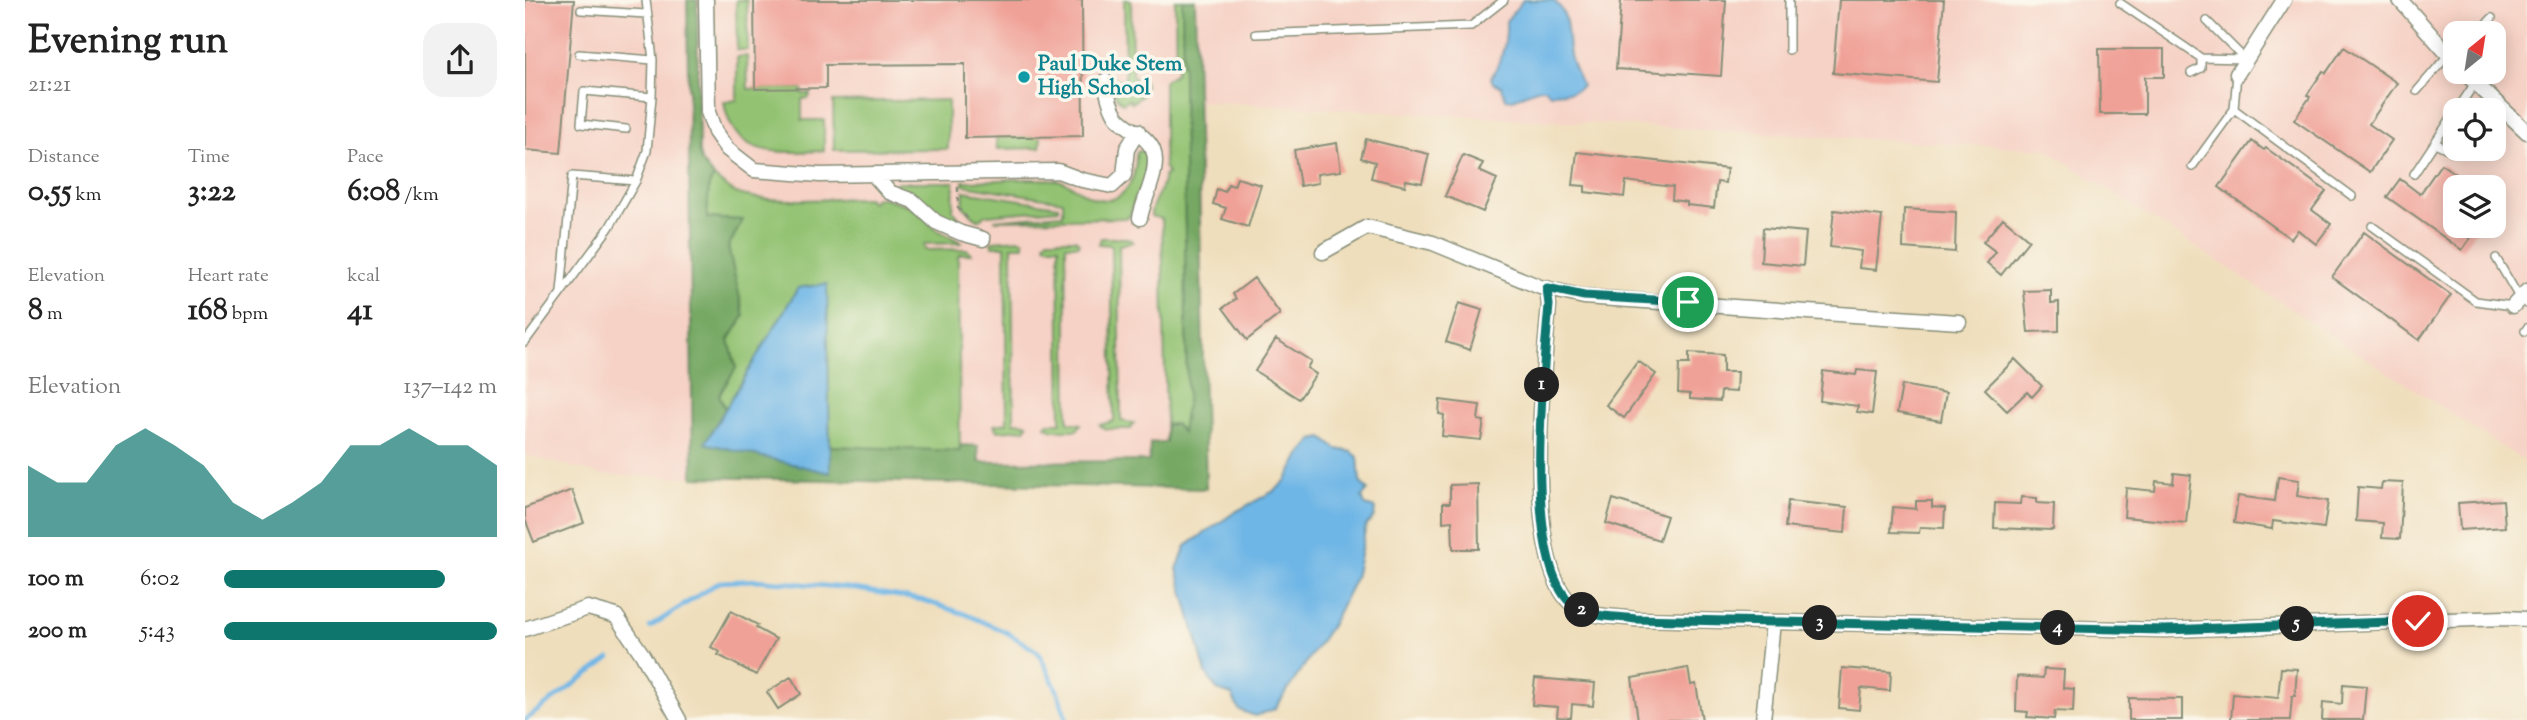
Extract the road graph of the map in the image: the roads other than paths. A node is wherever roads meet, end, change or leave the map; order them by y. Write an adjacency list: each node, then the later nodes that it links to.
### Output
1 (646, 0): 9 (lane)
2 (706, 0): 35 (street)
3 (1504, 0): 13 (lane)
4 (1789, 0): 15 (lane)
5 (2284, 0): 18 (street)
6 (2400, 0): 14 (street)
7 (2120, 4): 17 (lane)
8 (581, 9): 9 (lane)
9 (646, 14): 19 (lane)
10 (2492, 18): 11 (lane)
11 (2489, 21)
12 (2207, 22): 18 (lane)
13 (1256, 34)
14 (2443, 48)
15 (1789, 50)
16 (579, 54): 19 (lane)
17 (2201, 58): 18 (lane); 21 (lane)
18 (2245, 59): 22 (street)
19 (653, 60): 26 (lane)
20 (2443, 71): 25 (lane)
21 (2191, 73)
22 (2237, 75): 27 (lane)
23 (1105, 81): 29 (street)
24 (2476, 84): 31 (street)
25 (2417, 91)
26 (652, 97): 28 (lane); 37 (lane)
27 (2234, 109): 34 (lane); 38 (lane)
28 (626, 129)
29 (1138, 131): 35 (street); 39 (street)
30 (2443, 131): 32 (lane)
31 (2527, 132)
32 (2435, 143): 33 (lane); 36 (lane)
33 (2443, 147)
34 (2192, 167)
35 (873, 174): 41 (street)
36 (2414, 174)
37 (636, 181): 45 (lane); 45 (lane)
38 (2352, 196)
39 (1140, 218)
40 (2372, 226): 46 (lane)
41 (983, 239)
42 (1324, 252): 44 (street)
43 (2496, 258): 46 (lane)
44 (1547, 288): 47 (street); 50 (street)
45 (561, 295): 48 (lane)
46 (2522, 300)
47 (1959, 322)
48 (525, 342)
49 (2527, 620): 50 (street)
50 (1773, 622): 53 (street)
51 (525, 629): 52 (street)
52 (679, 720)
53 (1763, 720)

